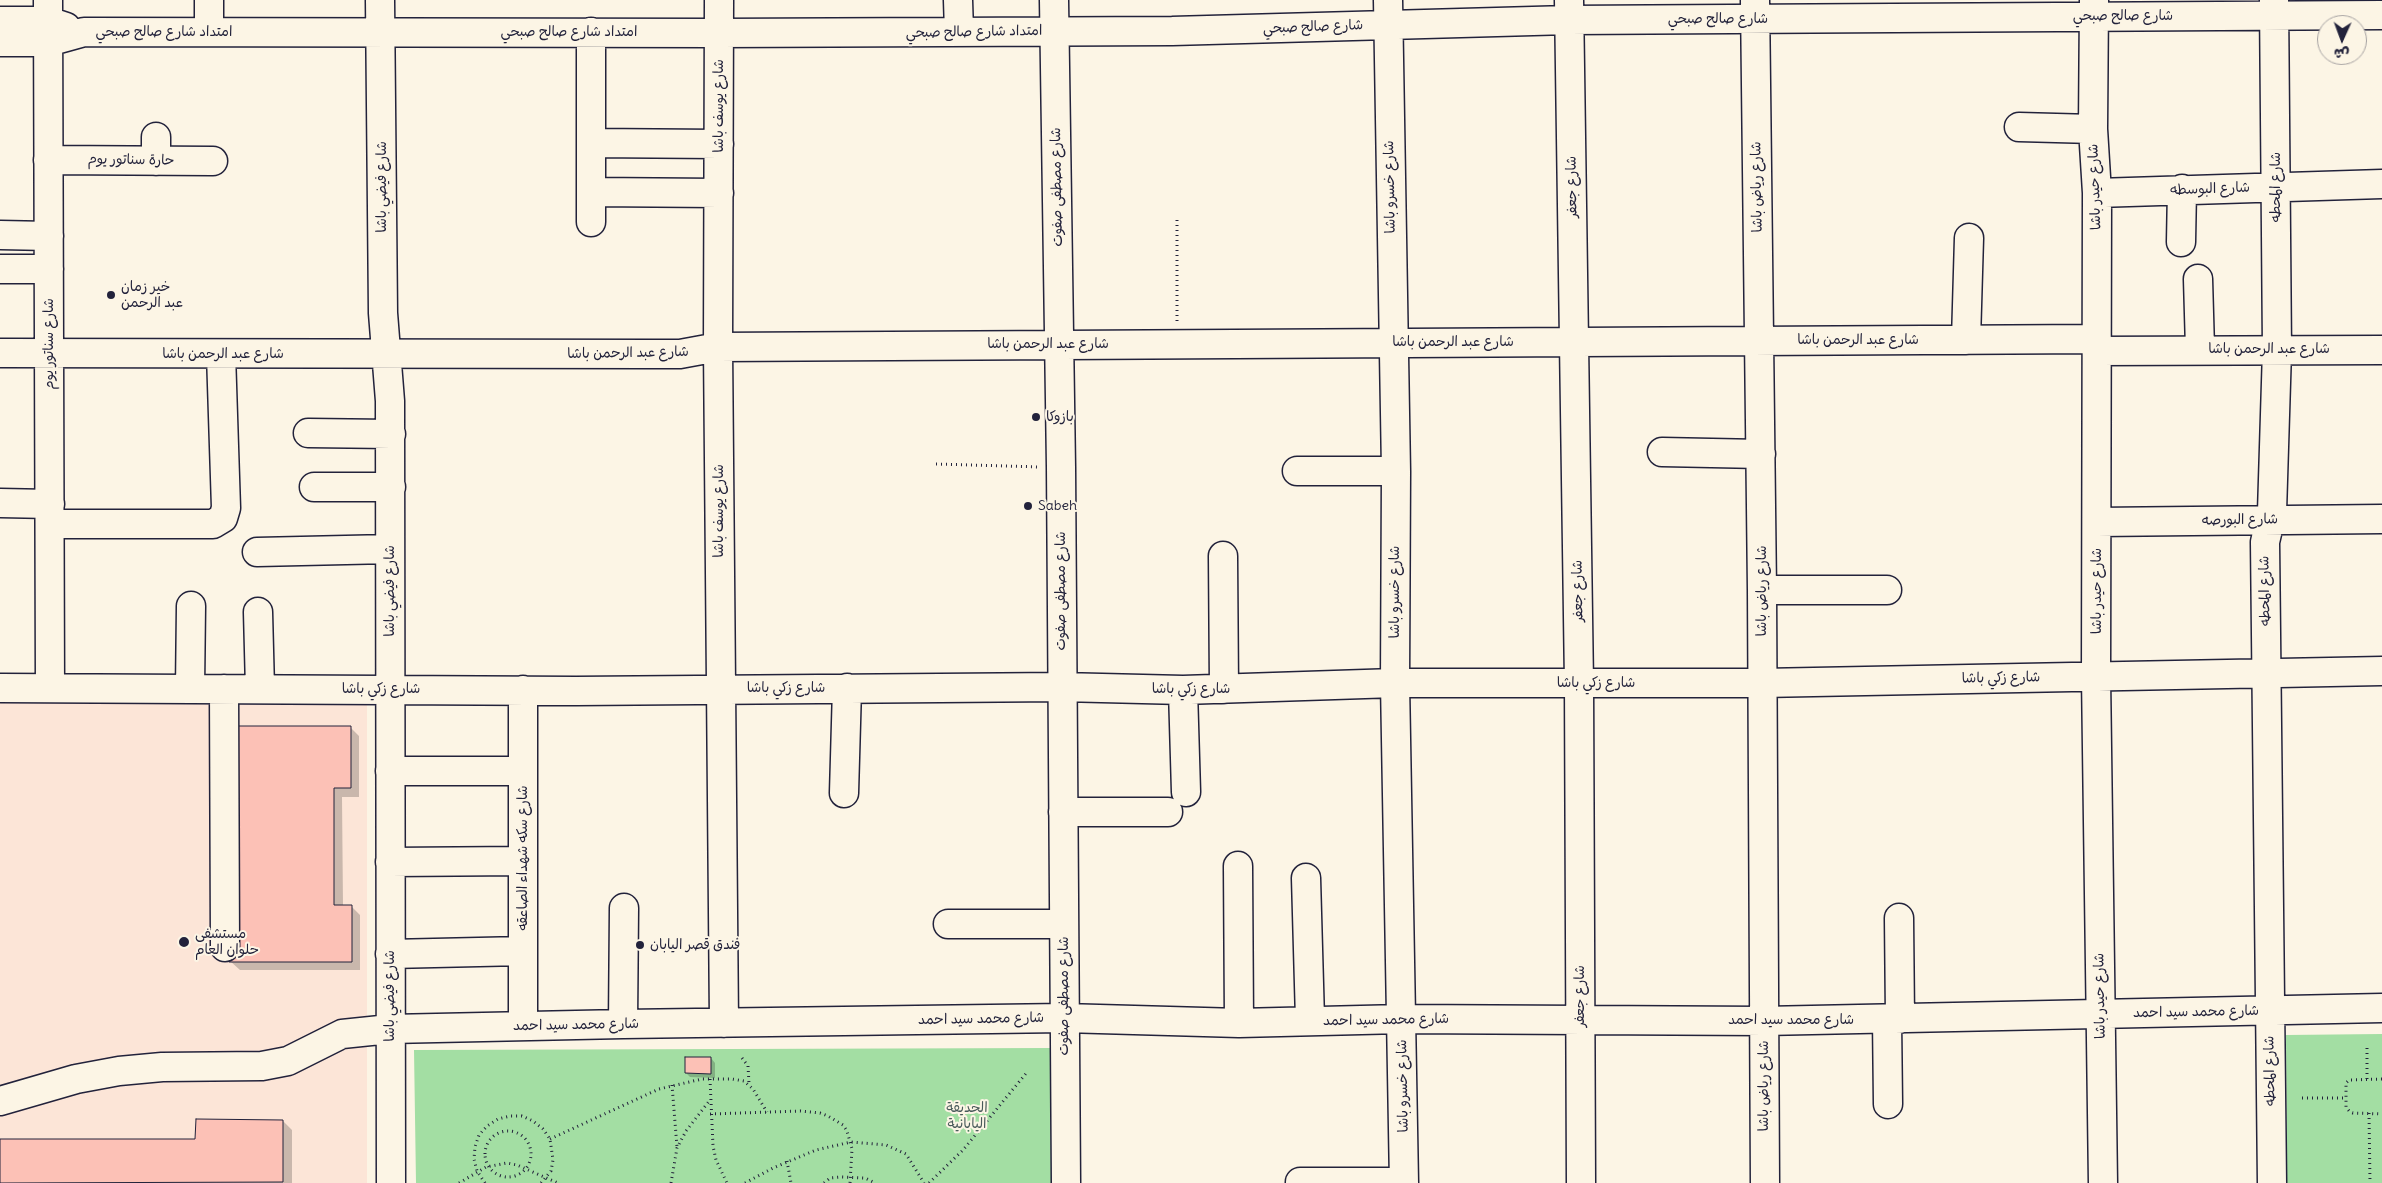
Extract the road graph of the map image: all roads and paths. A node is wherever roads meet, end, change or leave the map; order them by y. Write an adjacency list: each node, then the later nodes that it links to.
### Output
1 (209, 0): 15 (street)
2 (380, 0): 16 (street, شارع فيضي باشا)
3 (719, 0): 19 (street, شارع يوسف باشا)
4 (958, 0): 18 (street)
5 (1054, 0): 14 (street, شارع مصطفى صفوت)
6 (2274, 7): 7 (street, شارع صالح صبحي); 11 (street, شارع صالح صبحي); 28 (street, شارع المحطه)
7 (2094, 8): 8 (street, شارع صالح صبحي); 22 (street, شارع حيدر باشا)
8 (1755, 9): 9 (street, شارع صالح صبحي); 43 (street, شارع رياض باشا)
9 (1569, 10): 10 (street, شارع صالح صبحي); 45 (street, شارع جعفر)
10 (1388, 12): 14 (street, شارع صالح صبحي); 44 (street, شارع خسرو باشا)
11 (2382, 16)
12 (0, 21): 13 (street, امتداد شارع صالح صبحي)
13 (48, 21): 15 (street, امتداد شارع صالح صبحي); 20 (street, امتداد شارع صالح صبحي); 25 (street, شارع سناتور يوم)
14 (1054, 30): 18 (street, امتداد شارع صالح صبحي); 46 (street, شارع مصطفى صفوت)
15 (209, 32): 16 (street, امتداد شارع صالح صبحي)
16 (381, 32): 17 (street, امتداد شارع صالح صبحي); 56 (street, شارع فيضي باشا)
17 (591, 32): 19 (street, امتداد شارع صالح صبحي); 23 (street)
18 (959, 32): 19 (street, امتداد شارع صالح صبحي)
19 (720, 33): 24 (street, شارع يوسف باشا)
20 (0, 42)
21 (2018, 127): 22 (street)
22 (2093, 129): 32 (street, شارع حيدر باشا)
23 (591, 143): 24 (street); 30 (street)
24 (719, 144): 31 (street, شارع يوسف باشا)
25 (48, 160): 26 (street, حارة سناتور يوم); 36 (street, شارع سناتور يوم)
26 (214, 161)
27 (2382, 184): 28 (street, شارع البوسطه)
28 (2276, 187): 29 (street, شارع البوسطه); 51 (street, شارع المحطه)
29 (2182, 189): 32 (street, شارع البوسطه); 38 (street)
30 (591, 192): 31 (street); 34 (street)
31 (719, 193): 49 (street, شارع يوسف باشا)
32 (2098, 193): 48 (street, شارع حيدر باشا)
33 (1178, 220): 47 (path)
34 (591, 222)
35 (0, 235): 36 (street)
36 (49, 236): 40 (street, شارع سناتور يوم)
37 (1969, 238): 42 (street)
38 (2181, 242)
39 (0, 269): 40 (street)
40 (49, 269): 54 (street, شارع سناتور يوم)
41 (2198, 279): 50 (street)
42 (1966, 340): 43 (street, شارع عبد الرحمن باشا); 48 (street, شارع عبد الرحمن باشا)
43 (1759, 341): 45 (street, شارع عبد الرحمن باشا); 60 (street, شارع رياض باشا)
44 (1392, 342): 45 (street, شارع عبد الرحمن باشا); 47 (street, شارع عبد الرحمن باشا); 64 (street, شارع خسرو باشا)
45 (1574, 342): 83 (street, شارع جعفر)
46 (1059, 344): 47 (street, شارع عبد الرحمن باشا); 49 (street, شارع عبد الرحمن باشا); 62 (street, شارع مصطفى صفوت)
47 (1178, 344)
48 (2096, 345): 50 (street, شارع عبد الرحمن باشا); 71 (street, شارع حيدر باشا)
49 (718, 347): 56 (street, شارع عبد الرحمن باشا); 89 (street, شارع يوسف باشا)
50 (2200, 349): 51 (street, شارع عبد الرحمن باشا)
51 (2277, 350): 52 (street, شارع عبد الرحمن باشا); 70 (street, شارع المحطه)
52 (2382, 350)
53 (0, 353): 54 (street, شارع عبد الرحمن باشا)
54 (49, 353): 55 (street, شارع عبد الرحمن باشا); 68 (street, شارع سناتور يوم)
55 (221, 354): 56 (street, شارع عبد الرحمن باشا); 68 (street)
56 (386, 354): 58 (street, شارع فيضي باشا)
57 (308, 433): 58 (street)
58 (390, 434): 66 (street, شارع فيضي باشا)
59 (1662, 452): 60 (street)
60 (1761, 454): 75 (street, شارع رياض باشا)
61 (936, 464): 62 (path)
62 (1061, 467): 85 (street, شارع مصطفى صفوت)
63 (1297, 471): 64 (street)
64 (1396, 471): 82 (street, شارع خسرو باشا)
65 (314, 487): 66 (street)
66 (390, 487): 72 (street, شارع فيضي باشا)
67 (0, 503): 68 (street)
68 (50, 514): 87 (street, شارع سناتور يوم)
69 (2382, 519): 70 (street, شارع البورصه)
70 (2270, 520): 71 (street, شارع البورصه); 80 (street, شارع المحطه)
71 (2097, 522): 81 (street, شارع حيدر باشا)
72 (390, 549): 73 (street); 88 (street, شارع فيضي باشا)
73 (257, 552)
74 (1223, 556): 94 (street)
75 (1762, 590): 76 (street); 84 (street, شارع رياض باشا)
76 (1886, 590)
77 (192, 606): 91 (street)
78 (258, 612): 93 (street)
79 (2382, 671): 80 (street, شارع زكي باشا)
80 (2266, 673): 81 (street, شارع زكي باشا); 115 (street, شارع المحطه)
81 (2096, 676): 84 (street, شارع زكي باشا); 116 (street, شارع حيدر باشا)
82 (1395, 683): 83 (street, شارع زكي باشا); 94 (street, شارع زكي باشا); 118 (street, شارع خسرو باشا)
83 (1579, 683): 84 (street, شارع زكي باشا); 119 (street, شارع جعفر)
84 (1762, 683): 122 (street, شارع رياض باشا)
85 (1061, 687): 90 (street, شارع زكي باشا); 96 (street, شارع زكي باشا); 101 (street, شارع مصطفى صفوت)
86 (0, 688): 87 (street, شارع زكي باشا)
87 (50, 688): 91 (street, شارع زكي باشا)
88 (390, 688): 93 (street, شارع زكي باشا); 95 (street, شارع زكي باشا); 97 (street, شارع فيضي باشا)
89 (720, 688): 90 (street, شارع زكي باشا); 95 (street, شارع زكي باشا); 123 (street, شارع يوسف باشا)
90 (847, 688): 100 (street)
91 (190, 689): 92 (street, شارع زكي باشا)
92 (224, 689): 93 (street, شارع زكي باشا); 111 (street)
93 (260, 689)
94 (1224, 689): 96 (street, شارع زكي باشا)
95 (523, 690): 98 (street, شارع سكه شهداء الصاعقه)
96 (1183, 690): 99 (street)
97 (390, 771): 98 (street); 104 (street, شارع فيضي باشا)
98 (523, 771): 103 (street, شارع سكه شهداء الصاعقه)
99 (1186, 792)
100 (844, 794)
101 (1063, 812): 102 (street); 110 (street, شارع مصطفى صفوت)
102 (1168, 812)
103 (523, 861): 104 (street); 112 (street, شارع سكه شهداء الصاعقه)
104 (390, 862): 113 (street, شارع فيضي باشا)
105 (1238, 866): 124 (street)
106 (1306, 878): 121 (street)
107 (624, 908): 125 (street)
108 (1899, 918): 120 (street)
109 (948, 924): 110 (street)
110 (1064, 924): 117 (street, شارع مصطفى صفوت)
111 (225, 946)
112 (523, 951): 113 (street); 126 (street, شارع سكه شهداء الصاعقه)
113 (390, 954): 127 (street, شارع فيضي باشا)
114 (2382, 1008): 115 (street, شارع محمد سيد احمد)
115 (2270, 1011): 116 (street, شارع محمد سيد احمد); 174 (street, شارع المحطه)
116 (2100, 1014): 120 (street, شارع محمد سيد احمد); 173 (street, شارع حيدر باشا)
117 (1064, 1018): 123 (street, شارع محمد سيد احمد); 124 (street, شارع محمد سيد احمد); 170 (street, شارع مصطفى صفوت)
118 (1402, 1019): 119 (street, شارع محمد سيد احمد); 121 (street, شارع محمد سيد احمد); 155 (street, شارع خسرو باشا)
119 (1580, 1019): 122 (street, شارع محمد سيد احمد); 171 (street, شارع جعفر)
120 (1894, 1019): 122 (street, شارع محمد سيد احمد); 140 (street)
121 (1310, 1020): 124 (street, شارع محمد سيد احمد)
122 (1764, 1021): 172 (street, شارع رياض باشا)
123 (724, 1022): 125 (street, شارع محمد سيد احمد)
124 (1239, 1023)
125 (623, 1024): 126 (street, شارع محمد سيد احمد)
126 (523, 1026): 127 (street, شارع محمد سيد احمد)
127 (390, 1029): 139 (street, شارع محمد سيد احمد); 156 (street, شارع فيضي باشا)
128 (2367, 1046): 132 (path)
129 (742, 1058): 134 (path)
130 (1028, 1071): 169 (path)
131 (710, 1079): 134 (path); 135 (path); 138 (path)
132 (2367, 1079): 133 (path); 137 (path)
133 (2382, 1079)
134 (749, 1084): 141 (path)
135 (672, 1085): 145 (path); 147 (path)
136 (2302, 1098): 137 (path)
137 (2346, 1098): 142 (path)
138 (710, 1100): 143 (path); 147 (path)
139 (0, 1101)
140 (1888, 1104)
141 (767, 1112): 143 (path); 146 (path)
142 (2369, 1113): 144 (path); 175 (path)
143 (710, 1114): 162 (path)
144 (2382, 1114)
145 (550, 1139): 151 (path); 153 (path)
146 (851, 1142): 148 (path); 152 (path); 168 (path)
147 (677, 1148): 161 (path)
148 (787, 1161): 163 (path); 164 (path)
149 (488, 1166): 150 (path); 150 (path); 150 (path); 151 (path)
150 (526, 1169): 153 (path)
151 (477, 1171): 157 (path); 158 (path)
152 (851, 1176): 165 (path); 166 (path); 167 (path)
153 (546, 1178): 159 (path); 160 (path)
154 (1300, 1182): 155 (street)
155 (1404, 1182)
156 (391, 1183)
157 (459, 1183)
158 (485, 1183)
159 (541, 1183)
160 (558, 1183)
161 (671, 1183)
162 (727, 1183)
163 (745, 1183)
164 (792, 1183)
165 (824, 1183)
166 (850, 1183)
167 (875, 1183)
168 (924, 1183)
169 (929, 1183)
170 (1066, 1183)
171 (1581, 1183)
172 (1765, 1183)
173 (2103, 1183)
174 (2272, 1183)
175 (2370, 1183)

